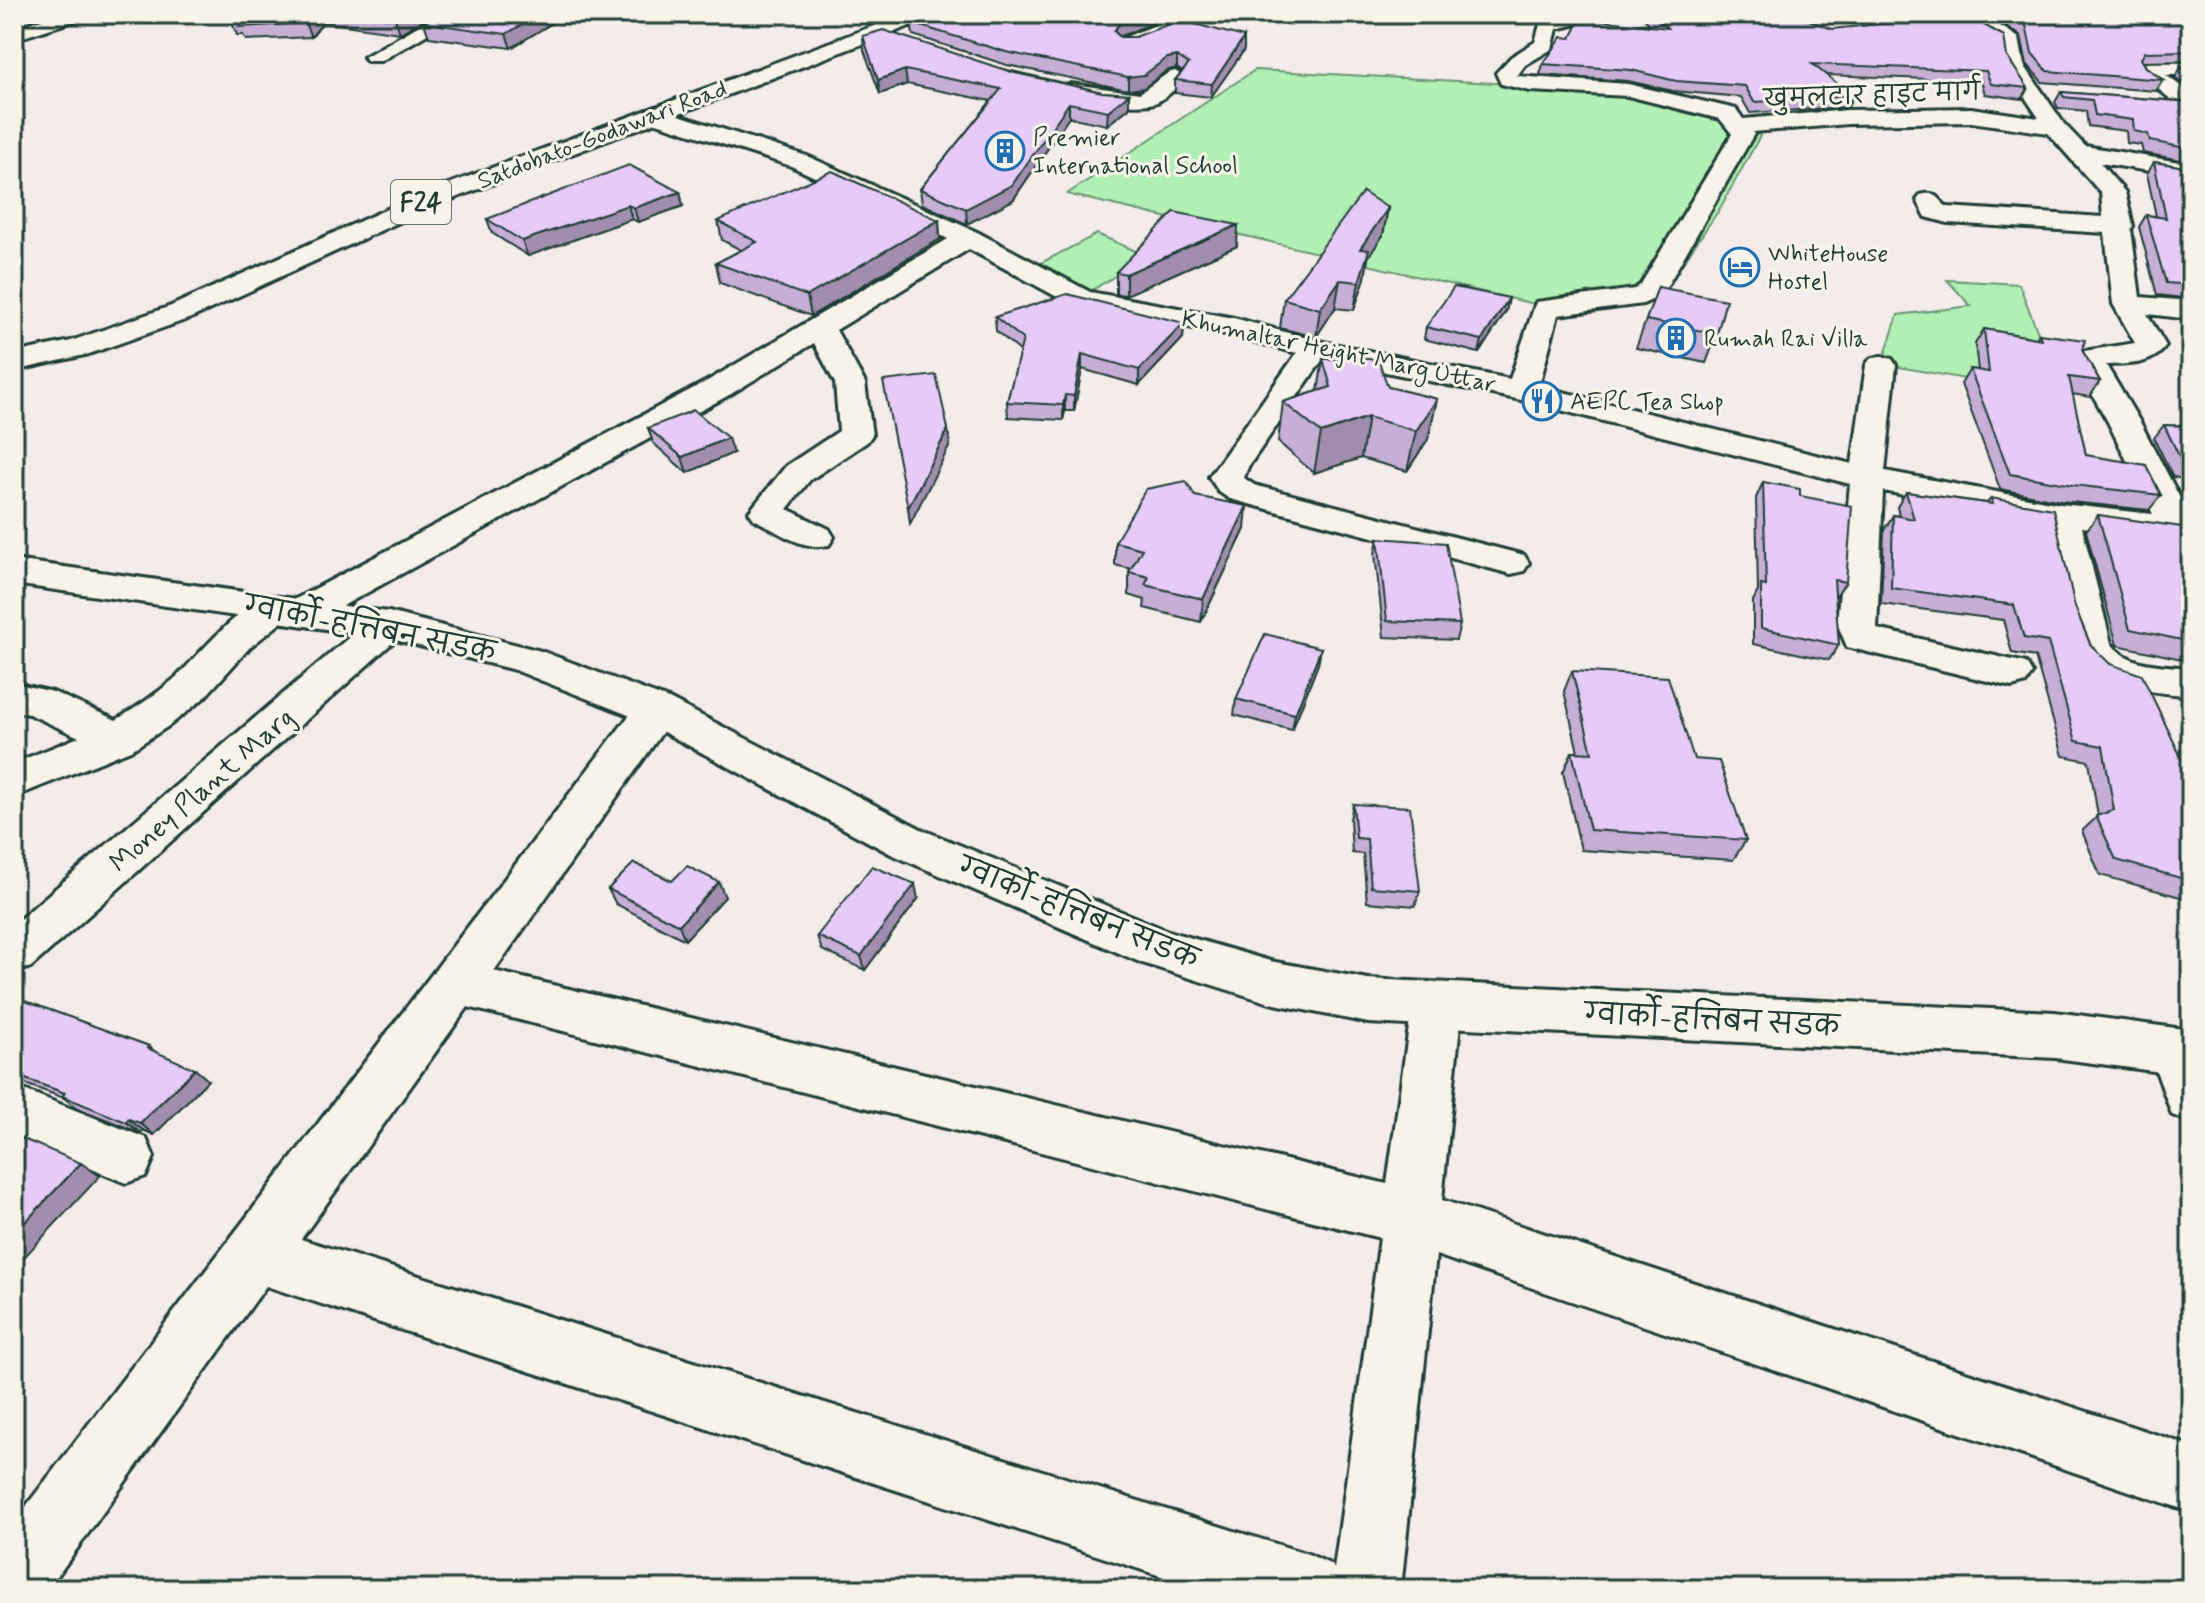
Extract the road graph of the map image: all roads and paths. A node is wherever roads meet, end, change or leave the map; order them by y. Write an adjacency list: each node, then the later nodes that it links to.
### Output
1 (76, 14): 9 (street)
2 (863, 14): 8 (street)
3 (924, 14): 8 (street, Satdobato-Godawari Road / F24)
4 (1154, 14): 10 (street)
5 (1594, 14): 21 (street)
6 (461, 17): 12 (street)
7 (1953, 17): 16 (street)
8 (888, 27): 11 (street); 20 (street, Satdobato-Godawari Road / F24)
9 (14, 34)
10 (1127, 43)
11 (912, 45)
12 (374, 57)
13 (2191, 69): 19 (street)
14 (1175, 77): 15 (street)
15 (1057, 87)
16 (2034, 91): 17 (street); 22 (street)
17 (2065, 94)
18 (2159, 102): 19 (street)
19 (2191, 104)
20 (655, 115): 27 (street, Khumaltar Height Marg Uttar); 32 (street, Satdobato-Godawari Road / F24)
21 (1739, 126): 22 (street, खुमलटार हाइट मार्ग); 34 (street)
22 (2055, 127): 23 (street)
23 (2079, 152): 24 (street); 26 (street)
24 (2191, 171)
25 (1929, 200): 26 (street)
26 (2120, 226): 28 (street)
27 (968, 238): 30 (street); 31 (street, Khumaltar Height Marg Uttar)
28 (2127, 304): 29 (street); 35 (street)
29 (2191, 310)
30 (819, 325): 40 (street); 43 (street)
31 (1315, 349): 34 (street, Khumaltar Height Marg Uttar); 41 (street)
32 (14, 362)
33 (1881, 365): 37 (street)
34 (1522, 391): 37 (street, Khumaltar Height Marg Uttar)
35 (2124, 422): 36 (street); 39 (street)
36 (2164, 426)
37 (1867, 478): 38 (street, Khumaltar Height Marg Uttar); 45 (street)
38 (2061, 514): 39 (street, Khumaltar Height Marg Uttar); 46 (street)
39 (2185, 531)
40 (816, 537)
41 (1511, 563)
42 (14, 572): 43 (street, ग्वार्को-हत्तिबन सडक)
43 (288, 610): 44 (street, ग्वार्को-हत्तिबन सडक); 49 (street)
44 (388, 625): 48 (street, ग्वार्को-हत्तिबन सडक); 51 (street, Money Plant Marg)
45 (2012, 673)
46 (2191, 682)
47 (14, 697): 49 (street)
48 (656, 710): 52 (street); 53 (street, ग्वार्को-हत्तिबन सडक)
49 (118, 738): 50 (street)
50 (14, 781)
51 (14, 953)
52 (457, 983): 57 (street); 58 (street)
53 (1437, 1005): 54 (street, ग्वार्को-हत्तिबन सडक); 57 (street)
54 (2186, 1067)
55 (21, 1125): 56 (street)
56 (126, 1157)
57 (1410, 1218): 59 (street); 62 (street)
58 (253, 1253): 60 (street); 61 (street)
59 (2191, 1479)
60 (14, 1578)
61 (1308, 1589)
62 (1366, 1589)

